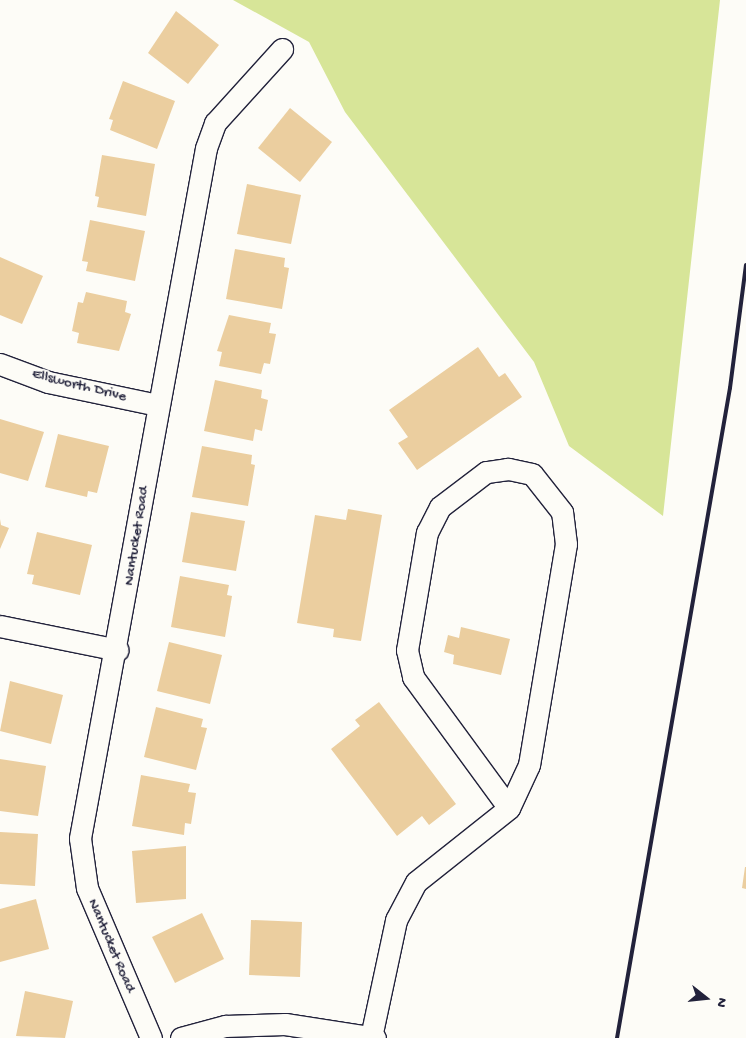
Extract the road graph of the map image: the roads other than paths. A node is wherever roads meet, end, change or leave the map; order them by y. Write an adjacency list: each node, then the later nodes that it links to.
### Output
1 (282, 49): 3 (street, Nantucket Road)
2 (0, 364): 3 (street, Ellsworth Drive)
3 (158, 405): 5 (street, Nantucket Road)
4 (0, 626): 5 (street)
5 (118, 650): 8 (street, Nantucket Road)
6 (509, 808): 6 (street); 7 (street)
7 (371, 1037): 9 (street); 10 (street)
8 (151, 1038)
9 (181, 1038)
10 (375, 1038)

